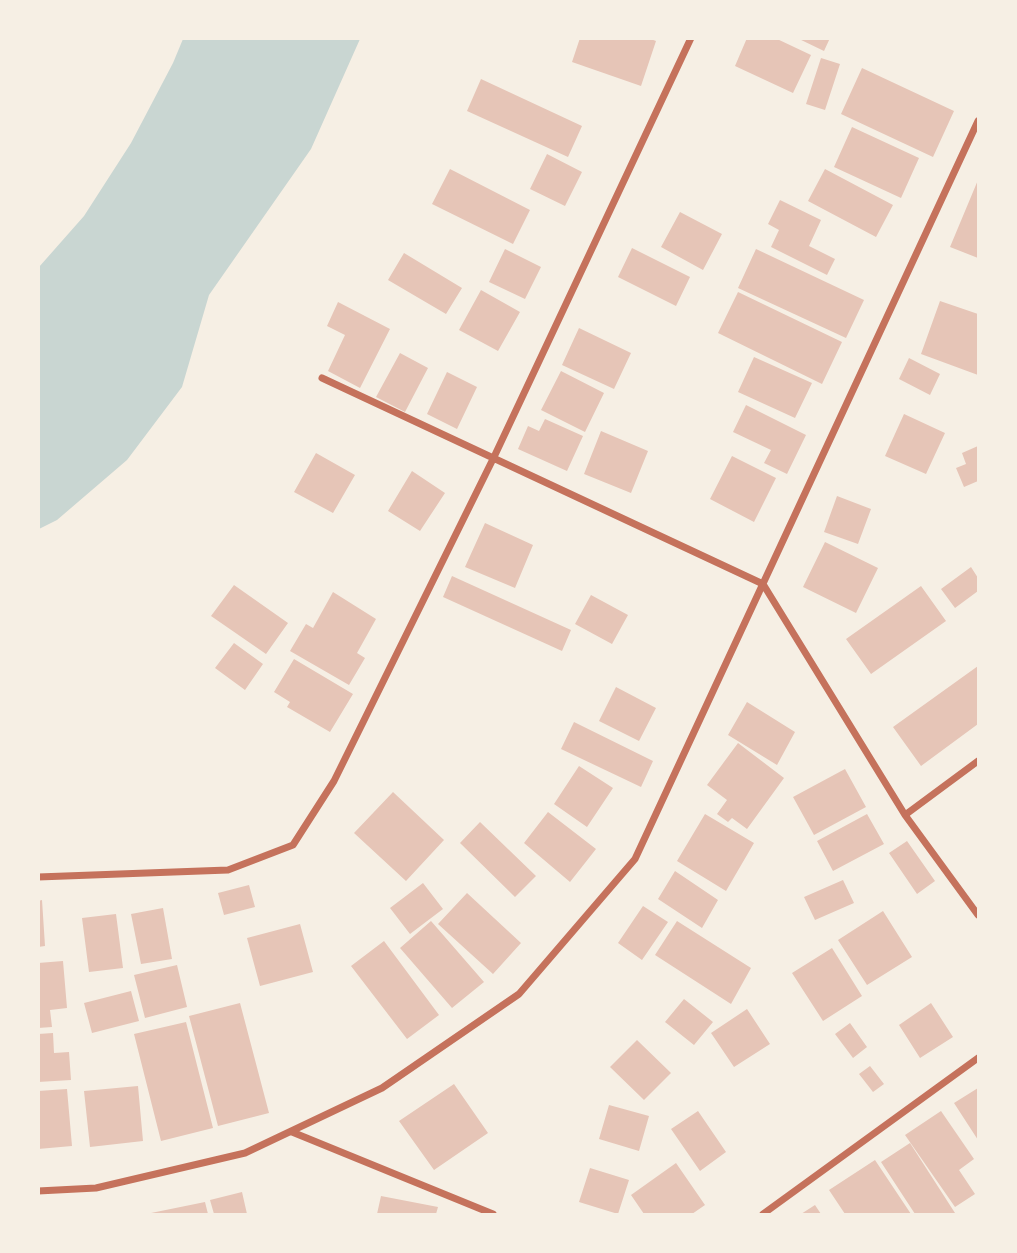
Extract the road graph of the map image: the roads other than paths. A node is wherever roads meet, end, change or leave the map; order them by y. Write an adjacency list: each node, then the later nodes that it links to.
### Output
1 (691, 38): 4 (street)
2 (978, 121): 5 (street)
3 (322, 377): 4 (street)
4 (494, 457): 5 (street); 8 (street)
5 (763, 584): 7 (street); 11 (street)
6 (978, 761): 7 (street)
7 (905, 815): 9 (street)
8 (38, 877)
9 (978, 915)
10 (978, 1058): 14 (street)
11 (292, 1132): 12 (street); 13 (street)
12 (38, 1191)
13 (493, 1214)
14 (763, 1214)

